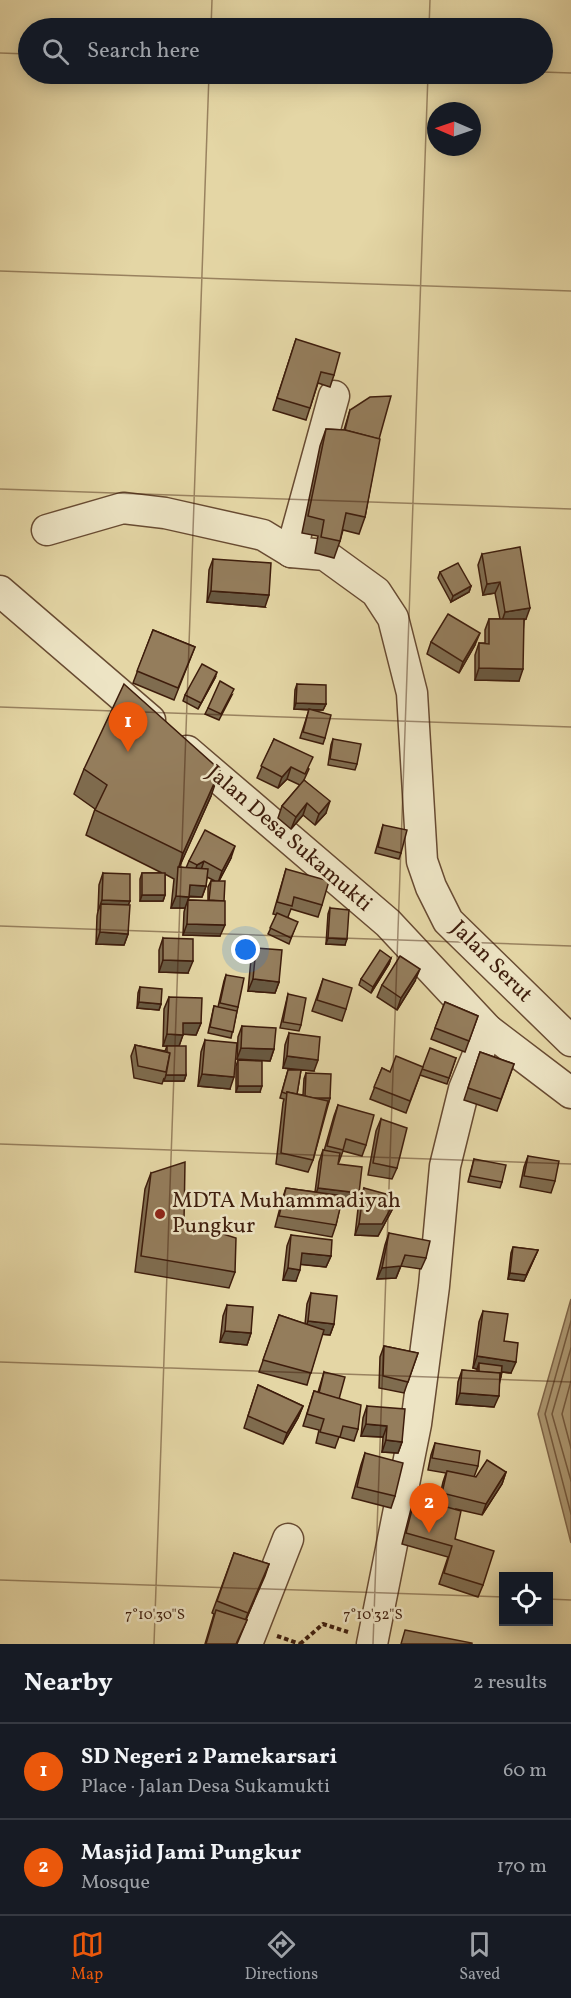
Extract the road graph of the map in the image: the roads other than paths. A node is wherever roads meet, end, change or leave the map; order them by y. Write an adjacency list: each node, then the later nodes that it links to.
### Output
1 (334, 396): 3 (street)
2 (47, 530): 3 (street)
3 (291, 552): 6 (street, Jalan Serut)
4 (0, 591): 5 (street, Jalan Desa Sukamukti)
5 (488, 1030): 7 (street, Jalan Desa Sukamukti); 9 (street)
6 (571, 1041)
7 (571, 1093)
8 (288, 1539): 10 (street)
9 (373, 1642)
10 (247, 1644)

